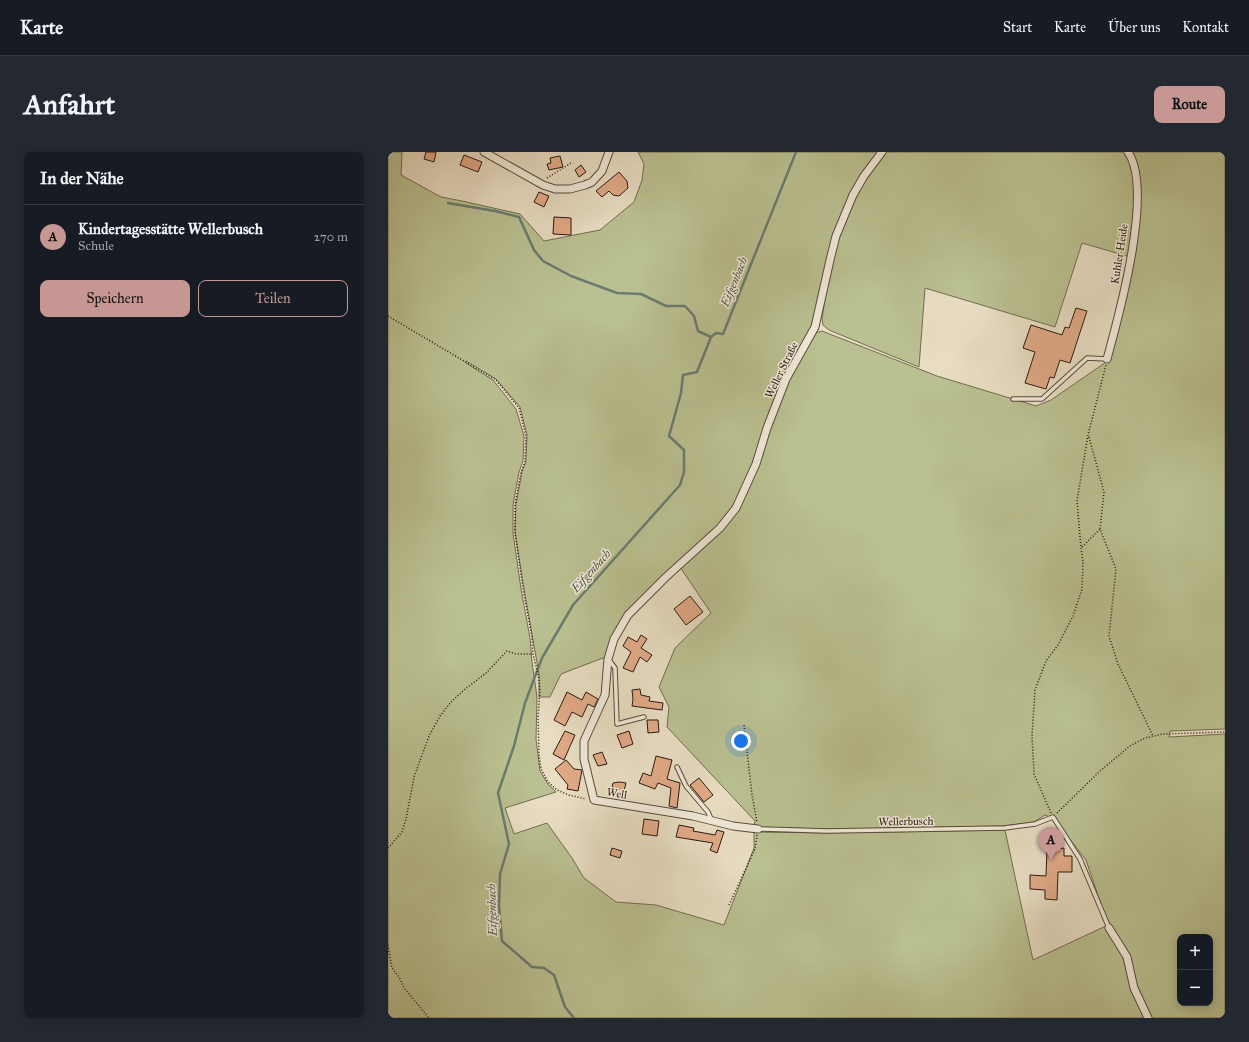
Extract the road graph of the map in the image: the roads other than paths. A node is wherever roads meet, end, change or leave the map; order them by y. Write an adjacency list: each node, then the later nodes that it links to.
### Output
1 (484, 152): 2 (street)
2 (609, 152)
3 (882, 152): 7 (street, Weller Straße)
4 (1128, 152): 5 (street, Kuhler Heide)
5 (1107, 359): 6 (lane)
6 (1013, 398)
7 (666, 577): 8 (street, Well)
8 (608, 659): 9 (lane); 11 (street, Well)
9 (644, 717)
10 (677, 767): 11 (lane)
11 (711, 820): 12 (street, Well)
12 (758, 829): 13 (lane, Wellerbusch)
13 (1109, 928): 14 (street)
14 (1148, 1018)

